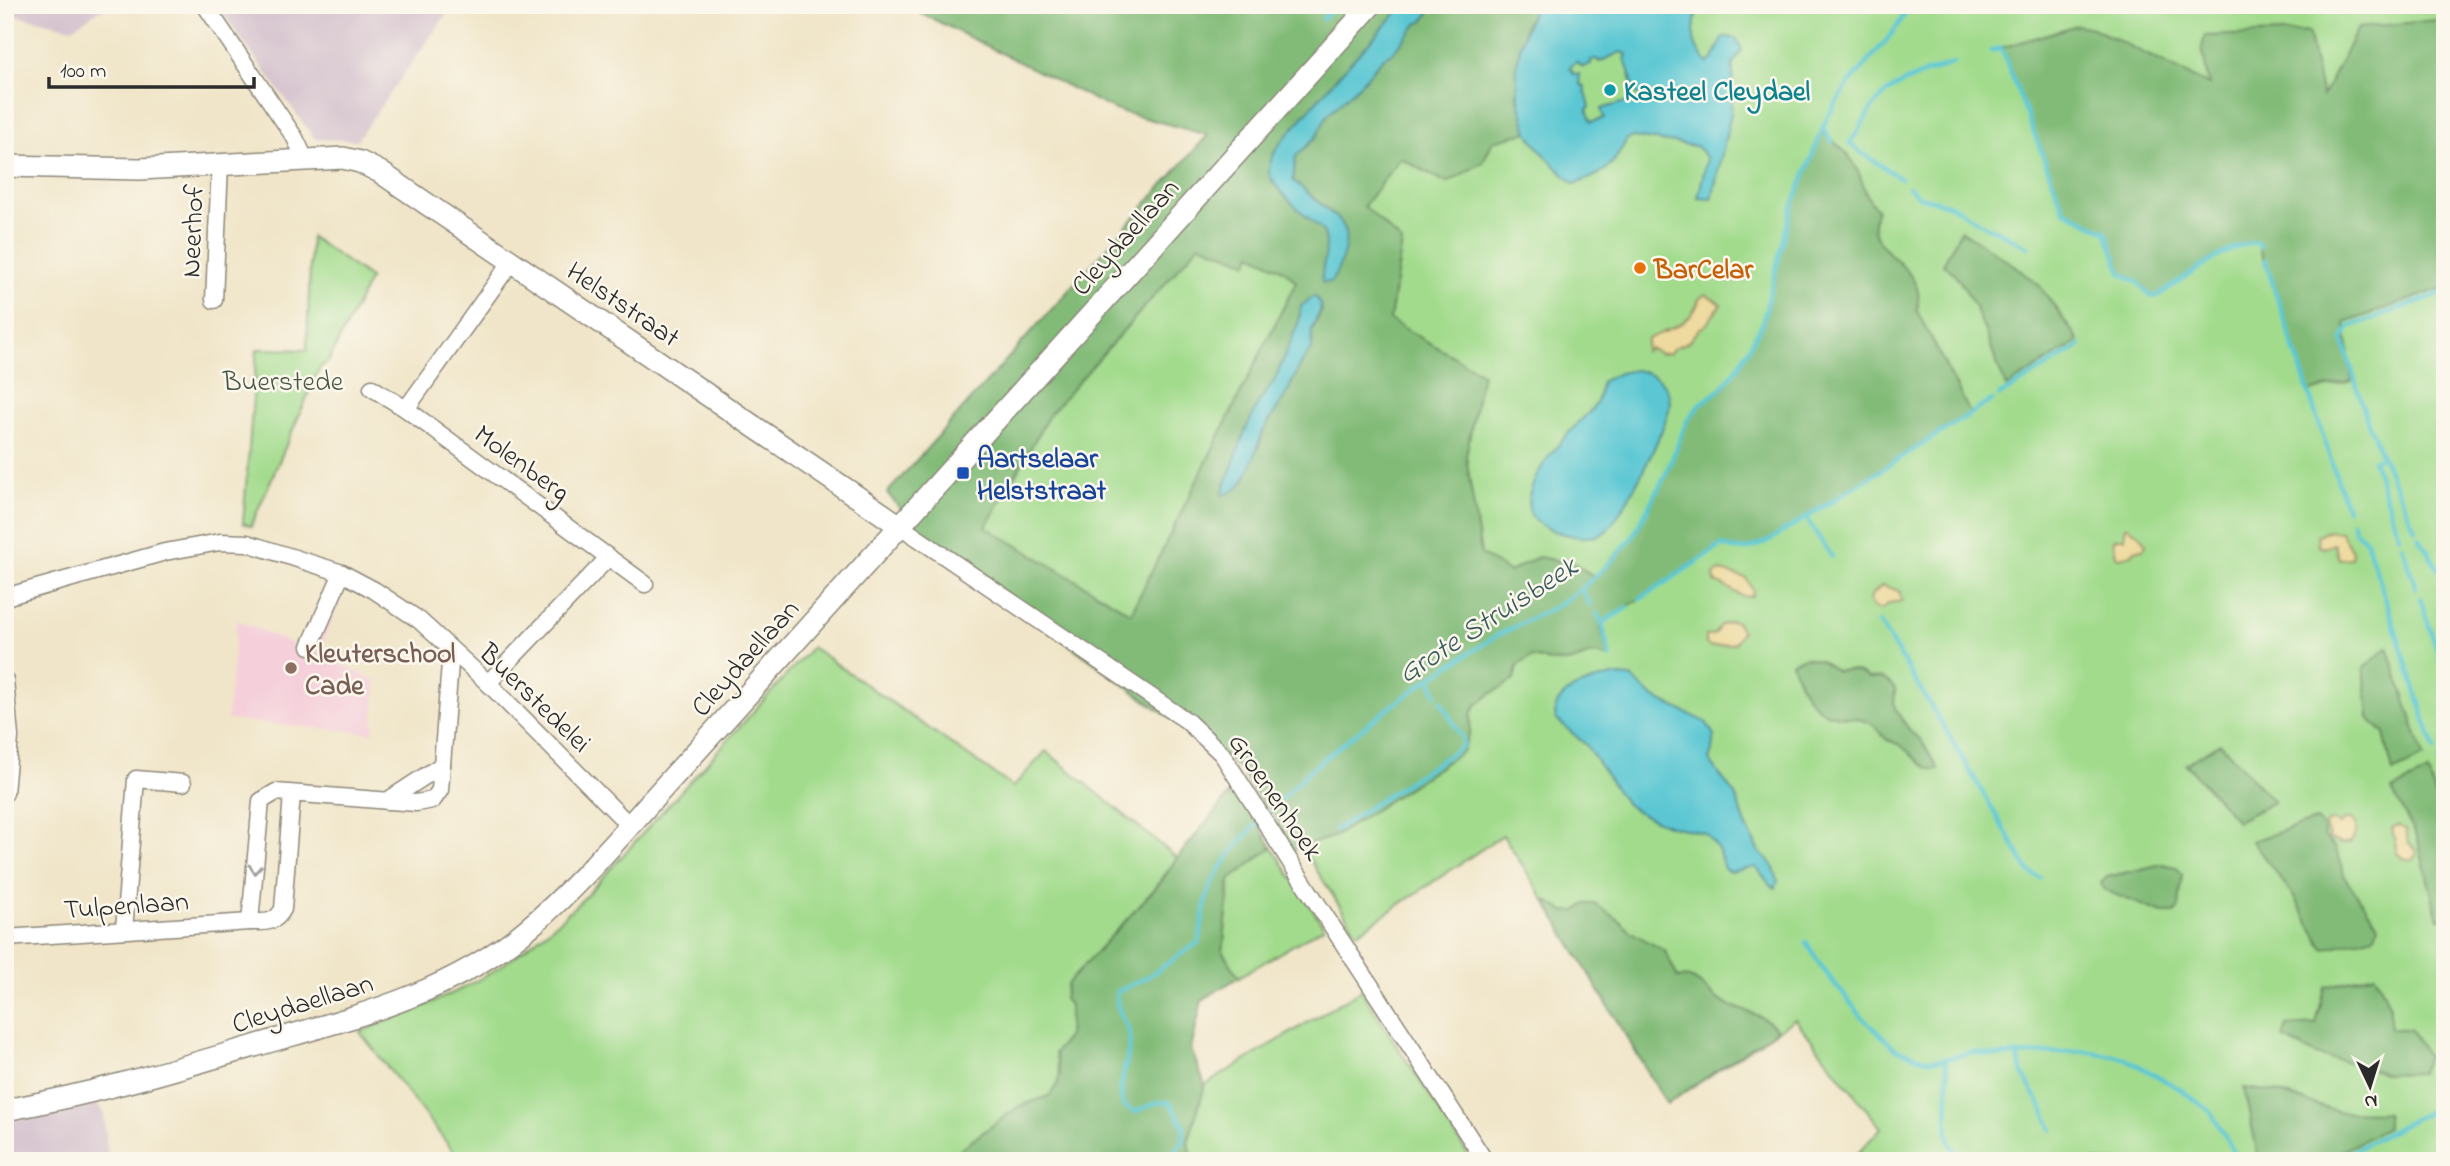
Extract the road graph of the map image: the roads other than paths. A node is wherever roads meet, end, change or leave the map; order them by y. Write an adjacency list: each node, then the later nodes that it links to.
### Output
1 (205, 5): 3 (street)
2 (1371, 5): 10 (street, Cleydaellaan)
3 (305, 159): 4 (street, Helststraat); 6 (street, Helststraat)
4 (220, 164): 5 (street, Helststraat); 7 (street, Neerhof)
5 (5, 166)
6 (512, 261): 9 (street); 10 (street, Helststraat)
7 (214, 300)
8 (372, 388): 9 (street, Molenberg)
9 (406, 409): 11 (street, Molenberg)
10 (900, 526): 24 (street, Cleydaellaan); 29 (street, Groenenhoek)
11 (609, 557): 13 (street, Molenberg); 18 (street)
12 (342, 573): 14 (street, Buerstedelei); 15 (street); 16 (street, Buerstedelei)
13 (645, 584)
14 (5, 597)
15 (310, 646)
16 (451, 652): 18 (street, Buerstedelei); 19 (street)
17 (5, 680): 21 (street)
18 (488, 683): 24 (street, Buerstedelei)
19 (442, 765): 23 (street); 23 (street)
20 (183, 783): 26 (street)
21 (5, 793)
22 (292, 794): 23 (street); 25 (street, Tulpenlaan); 25 (street, one-way to 25)
23 (387, 801)
24 (629, 825): 28 (street, Cleydaellaan)
25 (250, 922): 26 (street, Tulpenlaan)
26 (124, 930): 27 (street, Tulpenlaan)
27 (5, 938)
28 (5, 1110)
29 (1485, 1161)

